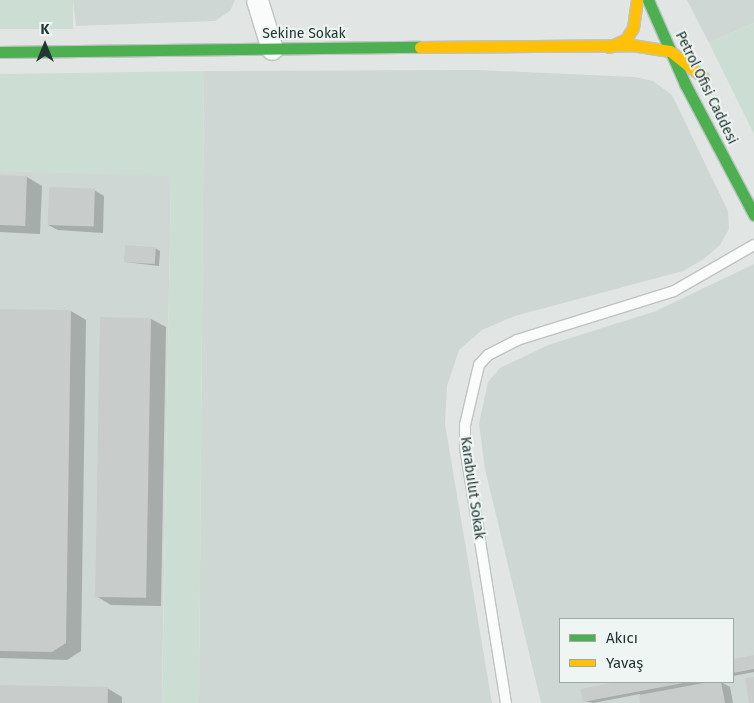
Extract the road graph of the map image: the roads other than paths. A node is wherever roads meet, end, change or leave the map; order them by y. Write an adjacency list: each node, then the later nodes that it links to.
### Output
1 (257, 0): 5 (street)
2 (638, 0): 4 (street)
3 (651, 3): 4 (street); 6 (street, Petrol Ofisi Caddesi)
4 (608, 47): 5 (street, Sekine Sokak); 6 (street); 9 (street)
5 (272, 49): 7 (street, Sekine Sokak)
6 (670, 51): 8 (street, Petrol Ofisi Caddesi); 11 (street, Petrol Ofisi Caddesi)
7 (0, 52)
8 (692, 52)
9 (648, 61)
10 (662, 69): 11 (street)
11 (685, 84): 12 (street, Petrol Ofisi Caddesi)
12 (754, 215)
13 (754, 245): 14 (lane, Karabulut Sokak)
14 (506, 703)

